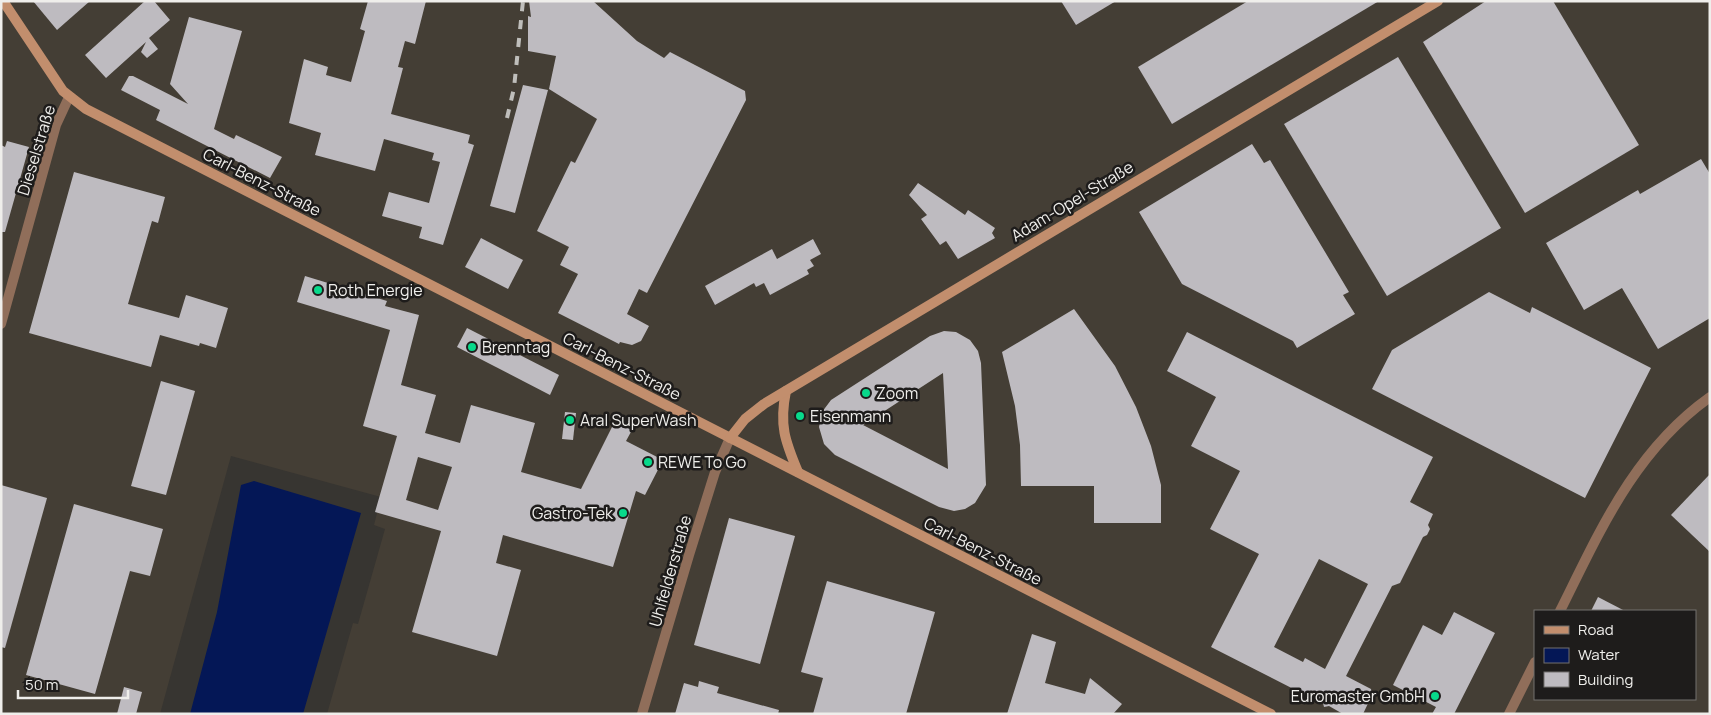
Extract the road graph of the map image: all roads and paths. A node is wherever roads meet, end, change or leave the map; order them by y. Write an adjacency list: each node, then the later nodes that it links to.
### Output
1 (3, 1): 3 (main road, Dieselstraße)
2 (1438, 1): 5 (main road, Adam-Opel-Straße)
3 (69, 97): 4 (street, Dieselstraße); 7 (main road, Carl-Benz-Straße)
4 (1, 324)
5 (786, 391): 7 (main road, Adam-Opel-Straße); 8 (main road)
6 (1710, 397): 9 (street)
7 (730, 438): 8 (main road, Carl-Benz-Straße); 11 (street, Uhlfelderstraße)
8 (798, 472): 12 (main road, Carl-Benz-Straße)
9 (1561, 610)
10 (1534, 664): 13 (street)
11 (642, 714)
12 (1271, 714)
13 (1509, 714)

